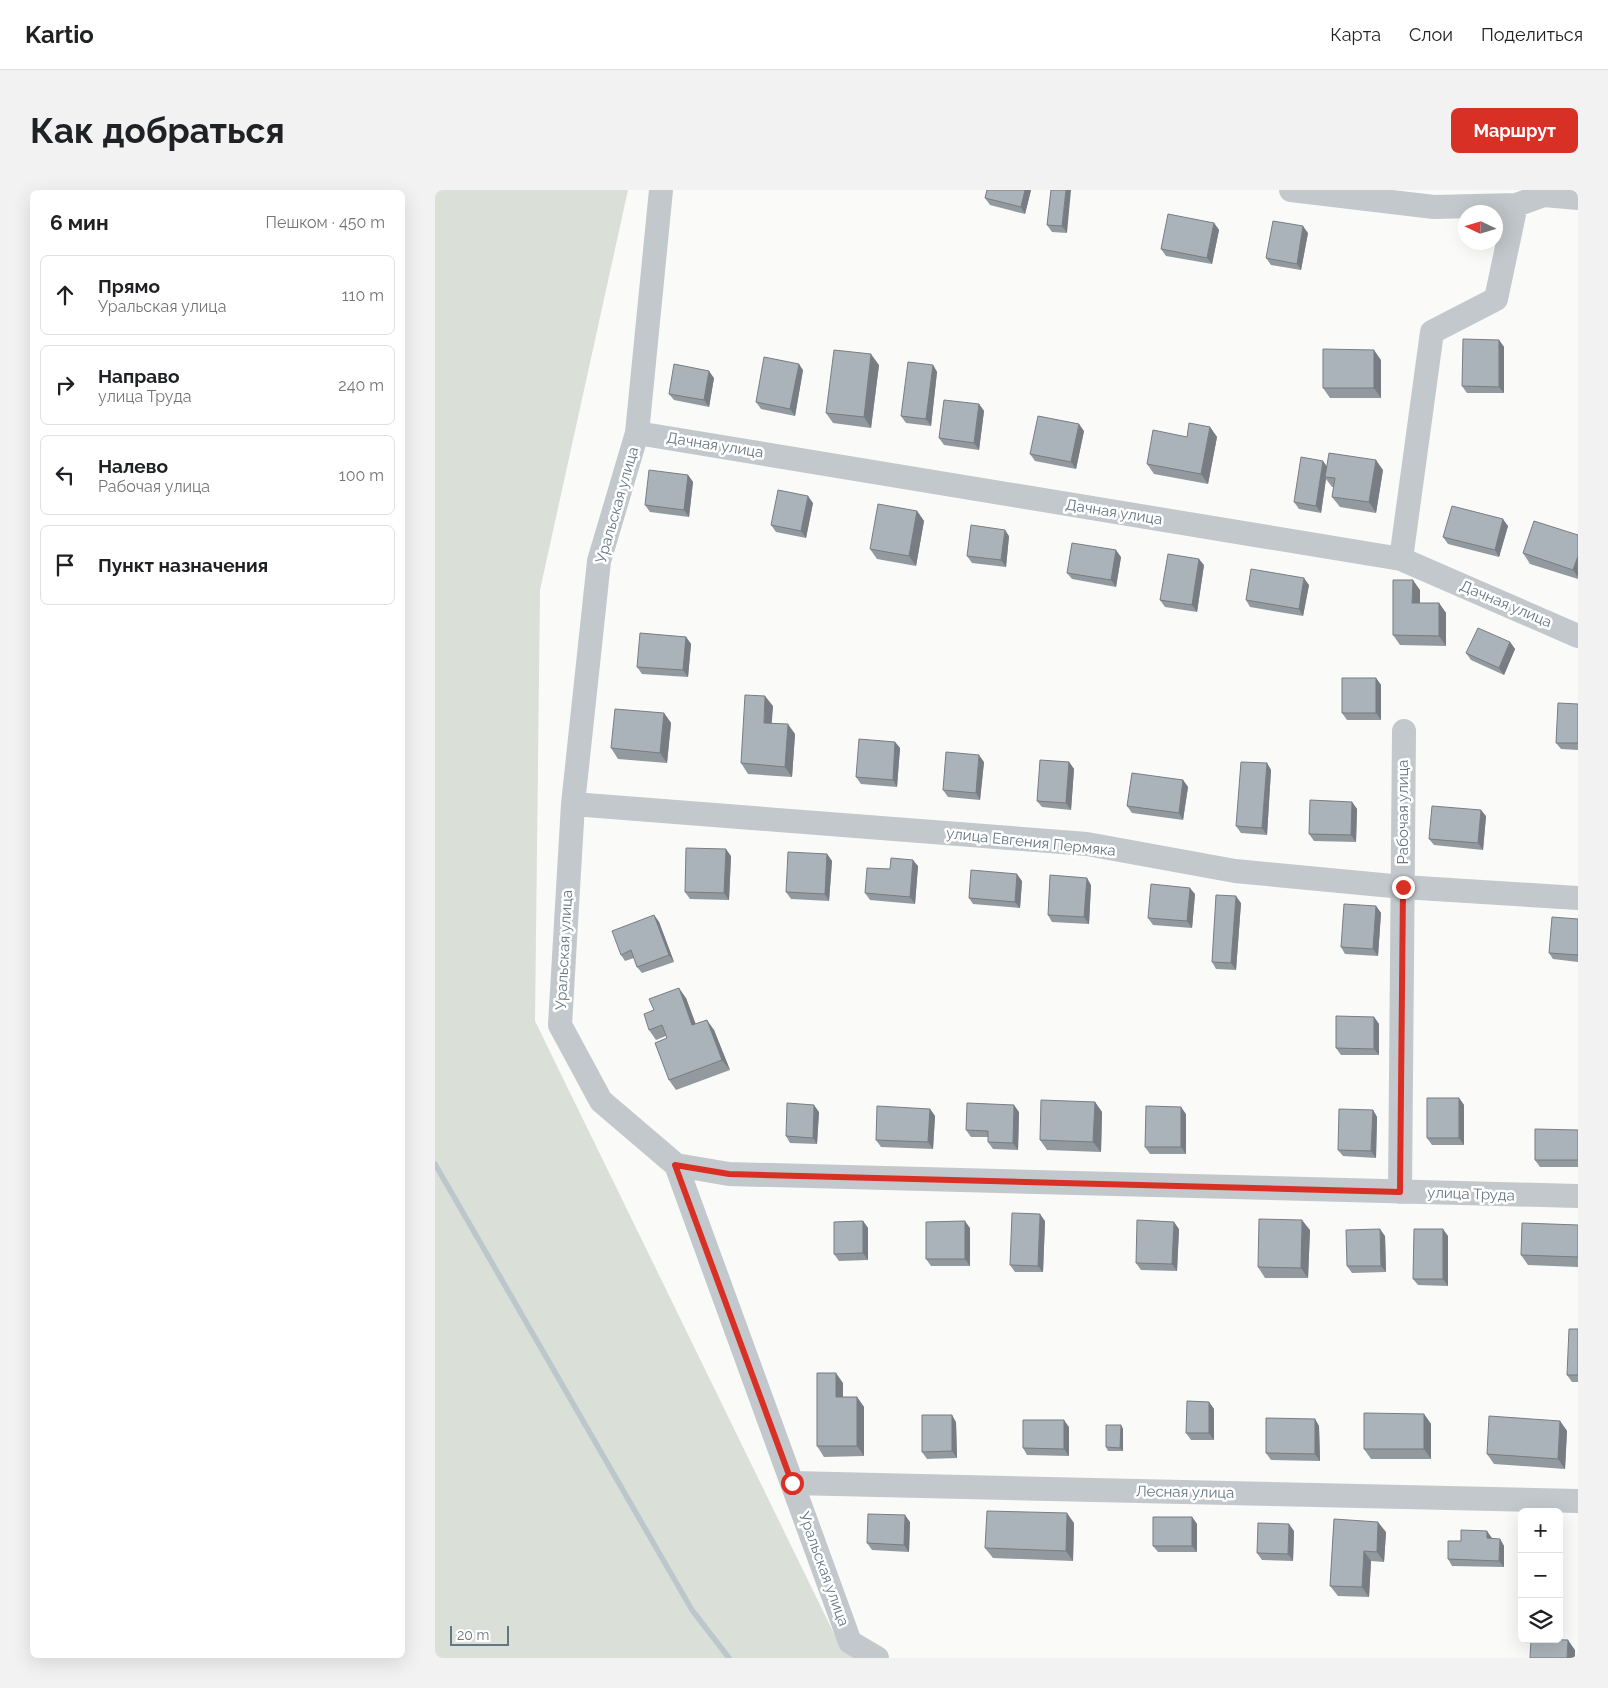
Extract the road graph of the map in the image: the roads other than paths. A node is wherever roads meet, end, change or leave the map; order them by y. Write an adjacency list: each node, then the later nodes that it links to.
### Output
1 (661, 190): 6 (street, Уральская улица)
2 (1291, 190): 5 (street)
3 (1545, 192): 4 (street); 5 (street)
4 (1578, 198)
5 (1516, 204): 7 (street)
6 (637, 433): 7 (street, Дачная улица); 10 (street, Уральская улица)
7 (1401, 560): 8 (street, Дачная улица)
8 (1578, 636)
9 (1404, 731): 11 (street, Рабочая улица)
10 (573, 804): 11 (street, улица Евгения Пермяка); 13 (street, Уральская улица)
11 (1403, 887): 12 (street, улица Евгения Пермяка); 14 (street, Рабочая улица)
12 (1578, 898)
13 (675, 1165): 14 (street, улица Труда); 16 (street, Уральская улица)
14 (1400, 1192): 15 (street, улица Труда)
15 (1578, 1196)
16 (792, 1483): 17 (street, Лесная улица); 18 (street, Уральская улица)
17 (1578, 1500)
18 (877, 1658)

